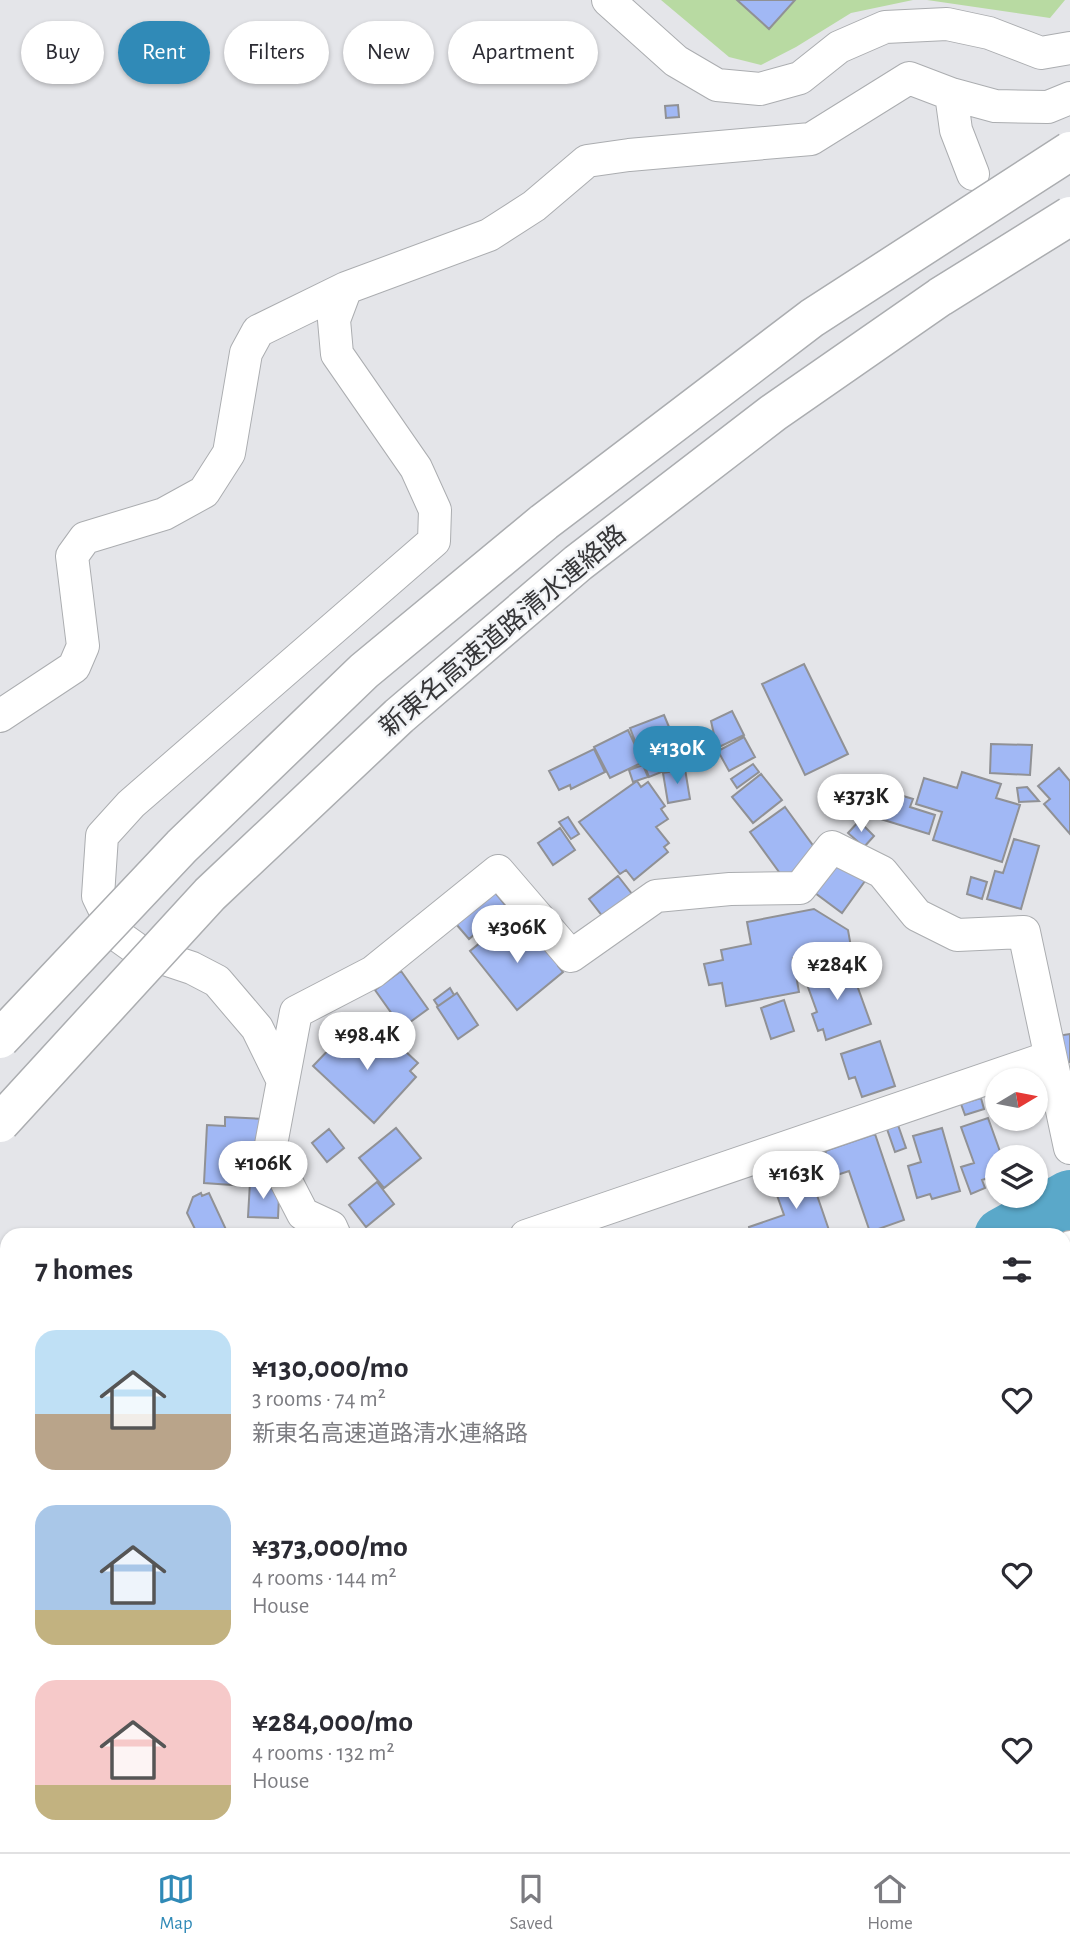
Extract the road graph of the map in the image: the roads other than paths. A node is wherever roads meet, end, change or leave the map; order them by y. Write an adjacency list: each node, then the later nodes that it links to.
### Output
1 (608, 0): 2 (street)
2 (1070, 48)
3 (951, 94): 4 (street); 6 (street); 8 (street)
4 (1070, 98)
5 (1070, 151): 10 (main road, 新東名高速道路清水連絡路, bridge)
6 (972, 174)
7 (1070, 216): 13 (main road, 新東名高速道路清水連絡路, bridge)
8 (346, 288): 9 (street); 12 (street)
9 (0, 716)
10 (0, 1039)
11 (1050, 1057): 12 (street); 14 (street); 16 (street)
12 (283, 1081): 15 (street)
13 (0, 1122)
14 (1070, 1145)
15 (331, 1228)
16 (549, 1228)

